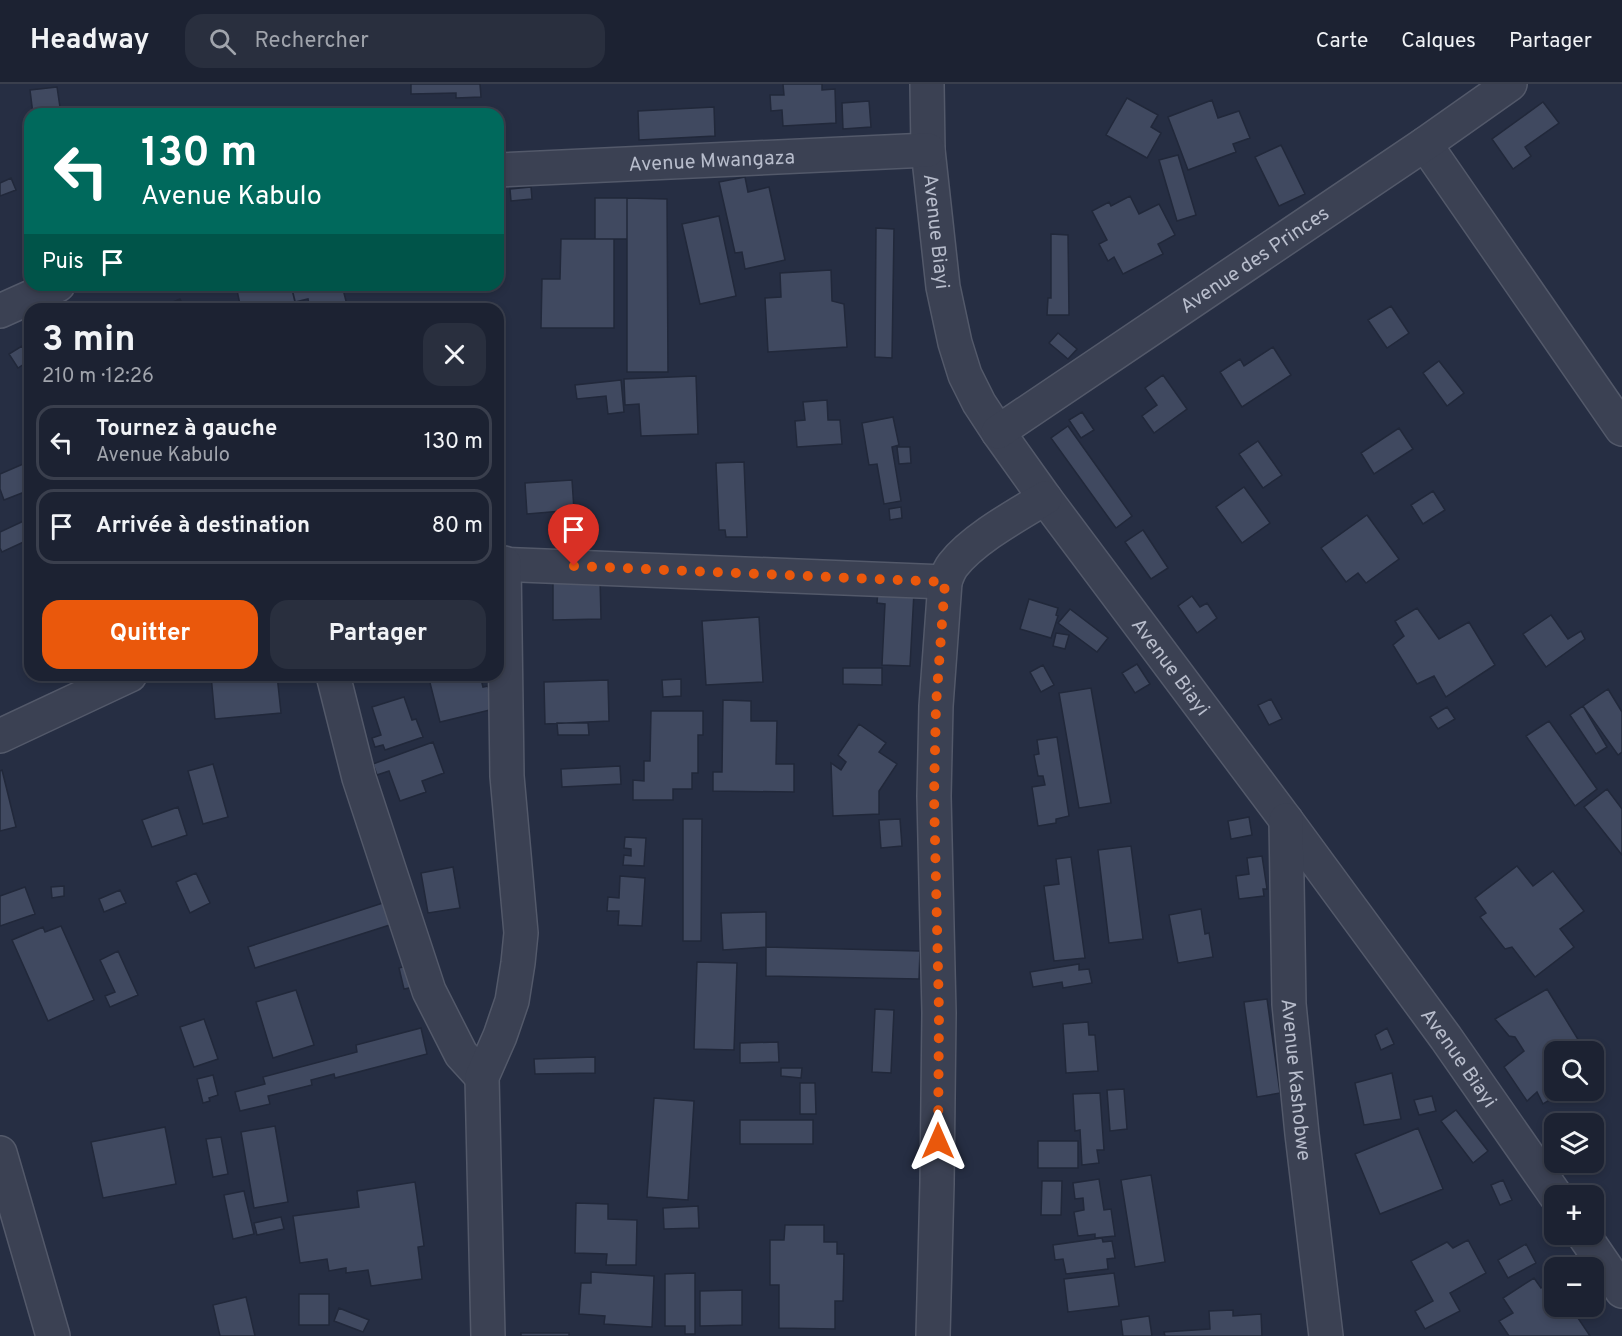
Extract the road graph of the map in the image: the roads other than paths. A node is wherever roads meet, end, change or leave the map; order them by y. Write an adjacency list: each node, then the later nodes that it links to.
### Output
1 (927, 84): 4 (street, Avenue Biayi)
2 (1510, 84): 3 (street, Avenue des Princes)
3 (1425, 144): 8 (street); 9 (street, Avenue des Princes)
4 (928, 150): 5 (street, Avenue Mwangaza); 9 (street, Avenue Biayi)
5 (504, 170)
6 (45, 291): 7 (street)
7 (0, 311)
8 (1622, 429)
9 (998, 432): 10 (street, Avenue Biayi)
10 (1045, 498): 12 (street); 17 (street, Avenue Biayi)
11 (504, 563): 12 (street)
12 (945, 582): 25 (street)
13 (504, 670): 18 (street)
14 (117, 681): 16 (street)
15 (335, 681): 18 (street)
16 (0, 736)
17 (1286, 820): 20 (street, Avenue Biayi); 26 (street, Avenue Kashobwe)
18 (482, 1077): 24 (street)
19 (0, 1153): 23 (street)
20 (1548, 1185)
21 (1591, 1245): 22 (street)
22 (1622, 1291)
23 (53, 1336)
24 (488, 1336)
25 (933, 1336)
26 (1326, 1336)

